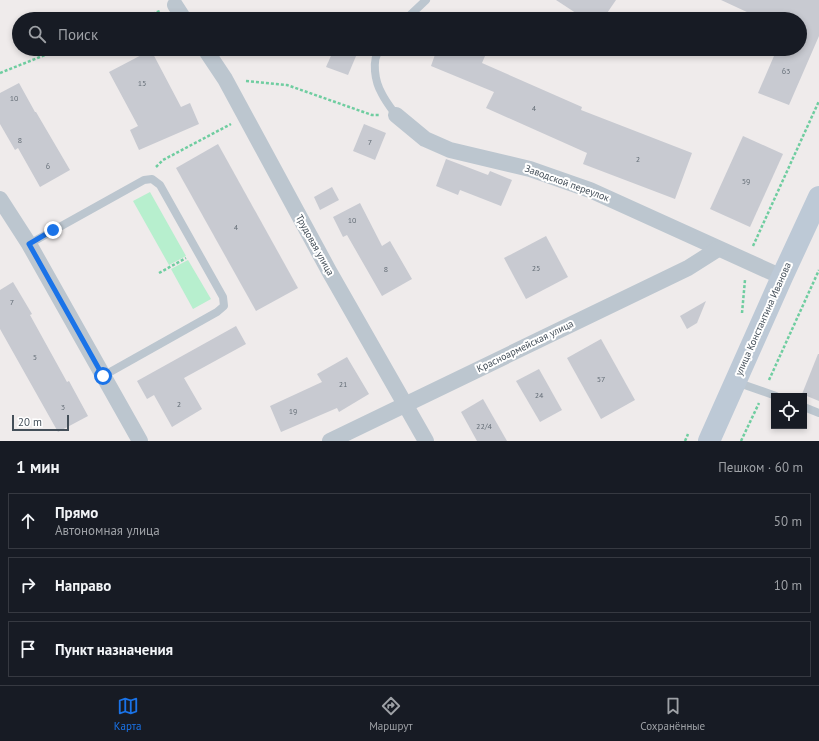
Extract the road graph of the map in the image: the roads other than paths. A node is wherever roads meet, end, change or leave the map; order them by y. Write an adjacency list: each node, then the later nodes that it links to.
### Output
1 (426, 0): 4 (lane)
2 (175, 5): 3 (street)
3 (180, 12)
4 (413, 12)
5 (209, 56): 16 (street, Трудовая улица)
6 (377, 56): 7 (lane)
7 (396, 115): 11 (street, Заводской переулок)
8 (819, 197): 12 (street, улица Константина Иванова)
9 (0, 199): 10 (street)
10 (29, 244): 13 (street); 13 (lane)
11 (718, 249): 12 (street, Заводской переулок); 16 (street, Красноармейская улица)
12 (782, 277): 14 (street, улица Константина Иванова)
13 (103, 376): 19 (street)
14 (736, 381): 15 (lane); 22 (street, улица Константина Иванова)
15 (771, 394)
16 (404, 404): 20 (street, Красноармейская улица); 21 (street, Трудовая улица)
17 (807, 408): 18 (lane)
18 (819, 412)
19 (140, 441)
20 (330, 441)
21 (426, 441)
22 (709, 441)

